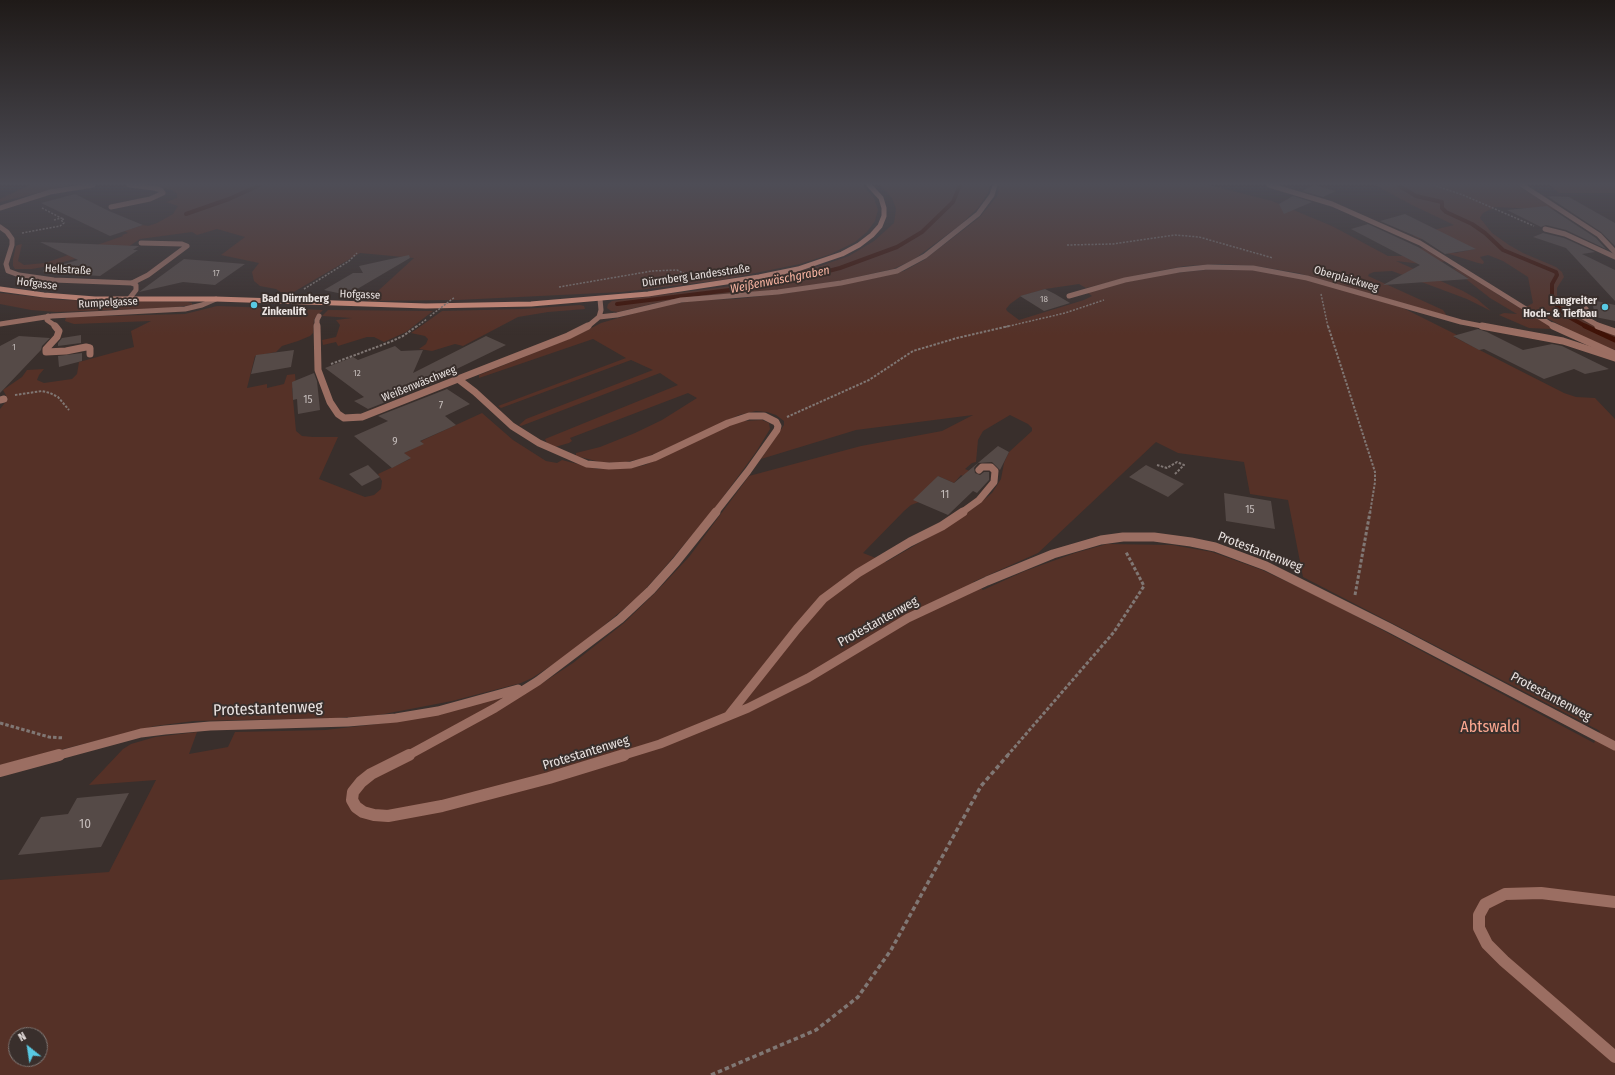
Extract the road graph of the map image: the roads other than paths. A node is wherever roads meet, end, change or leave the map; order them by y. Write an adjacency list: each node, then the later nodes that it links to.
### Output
1 (9, 235): 10 (street, Hellstraße)
2 (872, 235): 15 (main road, Dürrnberg Landesstraße)
3 (951, 235): 19 (street, Weißenwäschweg)
4 (1402, 235): 23 (street)
5 (1568, 235): 9 (street)
6 (1599, 235): 8 (street)
7 (141, 243): 10 (street)
8 (1615, 252)
9 (1615, 257)
10 (132, 283): 13 (street)
11 (0, 289): 13 (main road, Hofgasse)
12 (1069, 296): 24 (street, Oberplaickweg)
13 (128, 299): 14 (main road, Hofgasse)
14 (216, 299): 15 (main road, Hofgasse); 17 (street, Rumpelgasse)
15 (600, 299): 19 (street)
16 (1586, 309): 21 (street)
17 (48, 316): 20 (street, Rumpelgasse); 22 (street)
18 (319, 316): 25 (street, Weißenwäschweg)
19 (599, 317): 25 (street, Weißenwäschweg)
20 (0, 324)
21 (1615, 332)
22 (90, 354)
23 (1615, 354)
24 (1615, 358)
25 (458, 379): 27 (street, Protestantenweg)
26 (980, 470): 28 (street)
27 (538, 681): 28 (street, Protestantenweg); 30 (street, Protestantenweg)
28 (728, 716): 29 (street, Protestantenweg)
29 (1615, 746)
30 (0, 771)
31 (1615, 902): 32 (street)
32 (1615, 1057)

